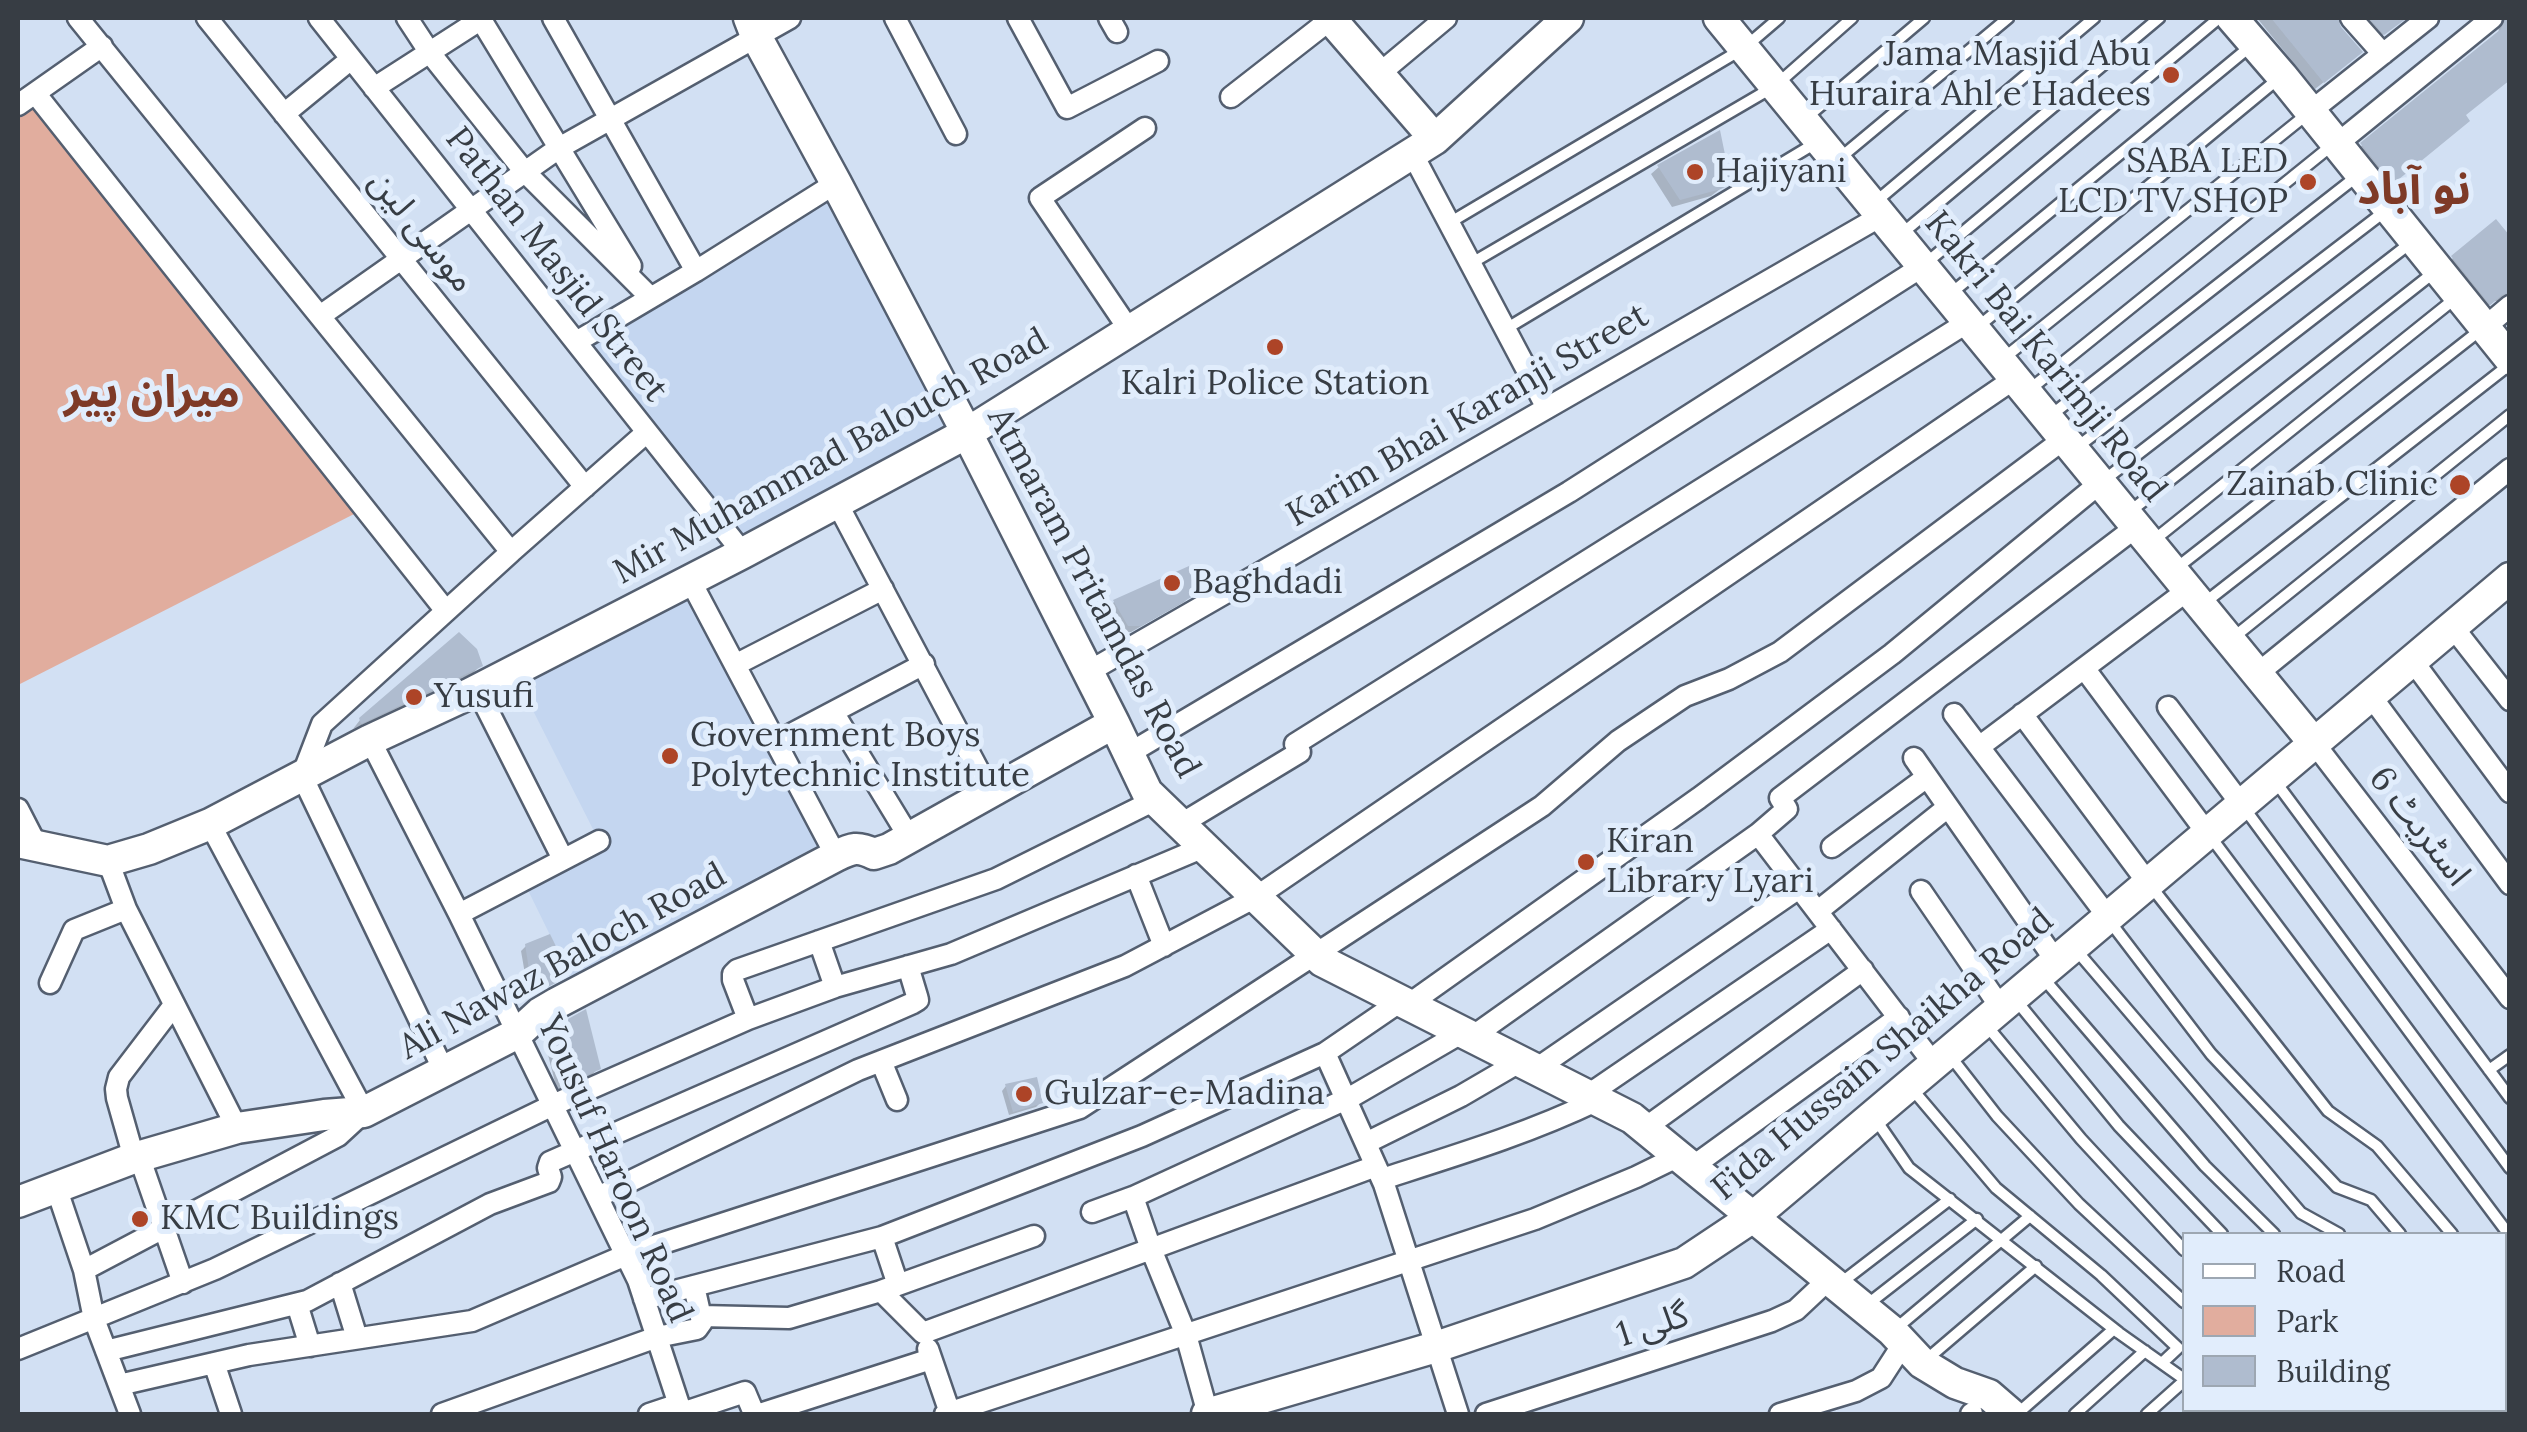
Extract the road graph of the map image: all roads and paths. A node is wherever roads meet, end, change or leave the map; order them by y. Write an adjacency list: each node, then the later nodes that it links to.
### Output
1 (78, 18): 25 (street)
2 (206, 18): 38 (street, موسی لین)
3 (318, 18): 29 (street, Pathan Masjid Street)
4 (406, 18): 27 (street)
5 (482, 18): 27 (street); 45 (street)
6 (553, 18): 39 (street)
7 (790, 18): 24 (street)
8 (895, 18): 41 (street)
9 (1018, 18): 30 (street)
10 (1446, 18): 31 (street)
11 (1568, 18): 44 (street, Mir Muhammad Balouch Road)
12 (1719, 18): 26 (street, Kakri Bai Karimji Road)
13 (1779, 18): 26 (lane)
14 (1852, 18): 33 (lane)
15 (1924, 18): 42 (lane)
16 (2008, 18): 42 (lane)
17 (2094, 18): 51 (lane)
18 (2158, 18): 51 (lane)
19 (2351, 18): 28 (street)
20 (2428, 18): 28 (street)
21 (2492, 18): 43 (street)
22 (1337, 20): 31 (street); 35 (street)
23 (2237, 24): 32 (street); 56 (lane); 59 (lane)
24 (753, 27): 39 (street); 48 (street, Atmaram Pritamdas Road)
25 (102, 46): 36 (street); 63 (street)
26 (1744, 48): 33 (street, Kakri Bai Karimji Road); 52 (lane)
27 (430, 53): 34 (street); 46 (street)
28 (2383, 54): 37 (street)
29 (351, 59): 34 (street, Pathan Masjid Street); 38 (street)
30 (1158, 61)
31 (1379, 74): 44 (street)
32 (2282, 76): 37 (street); 64 (lane)
33 (1774, 86): 42 (street, Kakri Bai Karimji Road); 55 (lane)
34 (374, 88): 50 (street, Pathan Masjid Street)
35 (1231, 97)
36 (26, 99): 87 (street)
37 (2311, 111): 43 (street); 70 (lane)
38 (284, 114): 54 (street, موسی لین)
39 (610, 119): 45 (street); 58 (street)
40 (1145, 128): 66 (street)
41 (956, 134)
42 (1819, 141): 51 (street, Kakri Bai Karimji Road); 67 (lane)
43 (2336, 143): 47 (street); 70 (lane)
44 (1424, 146): 52 (street); 66 (street, Mir Muhammad Balouch Road)
45 (559, 148): 46 (street); 61 (street)
46 (524, 170): 50 (street); 61 (street)
47 (2360, 173): 49 (street); 75 (lane)
48 (836, 183): 58 (street); 74 (street, Atmaram Pritamdas Road)
49 (2388, 208): 53 (street); 75 (lane)
50 (471, 210): 54 (street); 68 (street, Pathan Masjid Street)
51 (1884, 219): 56 (street, Kakri Bai Karimji Road); 71 (street, Karim Bhai Karanji Street)
52 (1449, 224): 55 (street)
53 (2414, 240): 57 (street); 77 (lane)
54 (401, 258): 63 (street); 78 (street, موسی لین)
55 (1470, 264): 67 (street)
56 (1922, 266): 59 (street, Kakri Bai Karimji Road); 108 (street)
57 (2437, 269): 60 (street); 80 (lane)
58 (696, 271): 61 (street)
59 (1947, 296): 64 (street, Kakri Bai Karimji Road)
60 (2458, 296): 65 (street); 80 (lane)
61 (650, 297): 68 (street)
62 (2510, 306): 65 (street)
63 (320, 316): 81 (street)
64 (1971, 326): 70 (street, Kakri Bai Karimji Road); 120 (street)
65 (2484, 328): 69 (street); 86 (lane)
66 (1130, 330): 74 (street, Mir Muhammad Balouch Road)
67 (1504, 330): 71 (street)
68 (576, 342): 73 (street, Pathan Masjid Street)
69 (2510, 362): 86 (lane)
70 (2014, 378): 75 (street, Kakri Bai Karimji Road); 136 (street)
71 (1547, 408): 94 (street, Karim Bhai Karanji Street)
72 (2510, 415): 89 (lane)
73 (647, 432): 78 (street); 82 (street, Pathan Masjid Street)
74 (966, 433): 79 (street, Mir Muhammad Balouch Road); 94 (street, Atmaram Pritamdas Road)
75 (2062, 436): 77 (street, Kakri Bai Karimji Road); 144 (street)
76 (2510, 468): 95 (street)
77 (2100, 483): 80 (street, Kakri Bai Karimji Road); 151 (street)
78 (585, 487): 81 (street)
79 (837, 503): 82 (street, Mir Muhammad Balouch Road); 85 (street)
80 (2138, 528): 86 (street, Kakri Bai Karimji Road); 122 (street)
81 (512, 552): 87 (street)
82 (743, 553): 83 (street, Mir Muhammad Balouch Road)
83 (690, 580): 92 (street); 96 (street, Mir Muhammad Balouch Road)
84 (2508, 582): 88 (street, Fida Hussain Shaikha Road)
85 (883, 588): 91 (street); 92 (street)
86 (2187, 589): 89 (street, Kakri Bai Karimji Road); 93 (street)
87 (446, 612): 110 (street)
88 (2452, 626): 90 (street, Fida Hussain Shaikha Road); 98 (street)
89 (2229, 640): 95 (street, Kakri Bai Karimji Road)
90 (2412, 660): 97 (street, Fida Hussain Shaikha Road); 114 (street)
91 (924, 664): 100 (street); 113 (street)
92 (735, 666): 105 (street)
93 (2084, 668): 102 (street); 121 (street)
94 (1088, 672): 103 (street, Atmaram Pritamdas Road)
95 (2257, 674): 106 (street, Kakri Bai Karimji Road)
96 (478, 689): 104 (street, Mir Muhammad Balouch Road); 129 (street)
97 (2370, 696): 106 (street, Fida Hussain Shaikha Road); 133 (street)
98 (2510, 700)
99 (2168, 708): 116 (street)
100 (833, 712): 105 (street); 123 (street)
101 (1954, 714): 107 (street)
102 (2022, 714): 107 (street); 132 (street)
103 (1114, 723): 108 (street, Atmaram Pritamdas Road); 113 (street, Ali Nawaz Baloch Road)
104 (370, 740): 110 (street, Mir Muhammad Balouch Road); 139 (street, Yousuf Haroon Road)
105 (776, 742): 128 (street)
106 (2314, 744): 112 (street, Fida Hussain Shaikha Road); 150 (street, اسٹریٹ 6)
107 (1979, 747): 140 (street)
108 (1128, 754): 115 (street, Atmaram Pritamdas Road)
109 (1914, 758): 111 (street)
110 (302, 776): 119 (street, Mir Muhammad Balouch Road); 164 (street)
111 (1927, 776): 117 (street); 127 (street)
112 (2273, 778): 116 (street, Fida Hussain Shaikha Road); 163 (lane)
113 (990, 792): 123 (street, Ali Nawaz Baloch Road)
114 (2510, 792)
115 (1155, 800): 120 (street, Atmaram Pritamdas Road); 142 (street)
116 (2241, 804): 121 (street, Fida Hussain Shaikha Road); 179 (lane)
117 (1948, 807): 138 (street); 145 (street)
118 (18, 809): 125 (street)
119 (210, 824): 130 (street, Mir Muhammad Balouch Road); 171 (street)
120 (1180, 824): 126 (street, Atmaram Pritamdas Road)
121 (2207, 833): 132 (street, Fida Hussain Shaikha Road); 196 (lane)
122 (1758, 834): 134 (street); 157 (street)
123 (909, 837): 128 (street, Ali Nawaz Baloch Road)
124 (599, 842): 129 (street)
125 (27, 844): 130 (street, Mir Muhammad Balouch Road)
126 (1204, 847): 131 (street); 136 (street, Atmaram Pritamdas Road)
127 (1832, 848)
128 (836, 856): 156 (street, Ali Nawaz Baloch Road)
129 (563, 859): 139 (street)
130 (108, 861): 137 (street)
131 (1136, 875): 143 (street); 146 (street)
132 (2148, 883): 140 (street, Fida Hussain Shaikha Road); 195 (lane)
133 (2510, 884)
134 (1799, 888): 138 (street); 162 (street)
135 (1920, 891): 153 (street)
136 (1256, 897): 143 (street); 144 (street, Atmaram Pritamdas Road)
137 (126, 909): 148 (street); 152 (street)
138 (1818, 912): 141 (street)
139 (459, 914): 156 (street, Yousuf Haroon Road)
140 (2108, 918): 145 (street, Fida Hussain Shaikha Road); 194 (lane)
141 (1831, 929): 147 (street); 166 (street)
142 (819, 941): 149 (street); 155 (street)
143 (1164, 946): 161 (street)
144 (1315, 955): 151 (street, Atmaram Pritamdas Road); 202 (street)
145 (2056, 961): 153 (street, Fida Hussain Shaikha Road); 192 (lane); 193 (lane)
146 (908, 966): 149 (street); 176 (street)
147 (1863, 970): 154 (street); 174 (street)
148 (50, 983)
149 (834, 987): 155 (street)
150 (2510, 998)
151 (1405, 1003): 157 (street, Atmaram Pritamdas Road); 158 (street)
152 (174, 1005): 173 (street); 177 (street)
153 (1999, 1009): 160 (street, Fida Hussain Shaikha Road); 191 (lane); 200 (lane)
154 (1898, 1017): 160 (street); 178 (street)
155 (748, 1019): 170 (street)
156 (518, 1033): 164 (street, Ali Nawaz Baloch Road); 170 (street, Yousuf Haroon Road)
157 (1468, 1035): 162 (street, Atmaram Pritamdas Road); 169 (street)
158 (1325, 1053): 169 (street); 198 (street)
159 (2510, 1055): 163 (lane)
160 (1941, 1058): 165 (street, Fida Hussain Shaikha Road); 212 (lane)
161 (881, 1061): 168 (street); 182 (street)
162 (1528, 1065): 166 (street, Atmaram Pritamdas Road); 175 (street)
163 (2489, 1070): 167 (lane)
164 (444, 1071): 171 (street, Ali Nawaz Baloch Road)
165 (1909, 1085): 172 (street, Fida Hussain Shaikha Road); 187 (lane)
166 (1593, 1098): 174 (street, Atmaram Pritamdas Road); 180 (street)
167 (2510, 1098)
168 (897, 1100)
169 (1346, 1100): 175 (street); 183 (street)
170 (553, 1104): 176 (street, Yousuf Haroon Road); 207 (street)
171 (364, 1112): 173 (street, Ali Nawaz Baloch Road); 190 (street)
172 (1874, 1115): 184 (lane); 188 (street, Fida Hussain Shaikha Road)
173 (236, 1128): 177 (street, Ali Nawaz Baloch Road)
174 (1645, 1128): 178 (street, Atmaram Pritamdas Road)
175 (1366, 1142): 180 (street)
176 (576, 1150): 182 (street, Yousuf Haroon Road); 208 (street)
177 (136, 1157): 181 (street, Ali Nawaz Baloch Road); 190 (street)
178 (1686, 1161): 188 (street, Atmaram Pritamdas Road); 203 (street)
179 (2510, 1168)
180 (1379, 1172): 201 (street); 203 (street)
181 (56, 1187): 185 (street, Ali Nawaz Baloch Road); 205 (street)
182 (598, 1197): 202 (street, Yousuf Haroon Road)
183 (1133, 1197): 186 (street); 201 (street)
184 (1950, 1199): 189 (lane); 206 (lane)
185 (18, 1202)
186 (1092, 1212)
187 (2030, 1216): 199 (lane); 230 (lane)
188 (1753, 1217): 206 (street, Atmaram Pritamdas Road); 224 (street, Fida Hussain Shaikha Road)
189 (1977, 1220): 199 (lane); 214 (lane)
190 (164, 1230): 205 (street); 207 (street)
191 (2220, 1232)
192 (2272, 1232)
193 (2335, 1232)
194 (2398, 1232)
195 (2450, 1232)
196 (2507, 1232)
197 (1034, 1236): 210 (street)
198 (882, 1237): 209 (street); 210 (street)
199 (2002, 1240): 204 (lane); 223 (lane)
200 (2182, 1248)
201 (1151, 1250): 218 (street); 219 (street)
202 (626, 1255): 211 (street, Yousuf Haroon Road); 221 (street)
203 (1409, 1261): 219 (street); 224 (street)
204 (2036, 1266): 217 (lane); 223 (lane)
205 (84, 1270): 216 (street)
206 (1833, 1282): 214 (street, Atmaram Pritamdas Road); 245 (street, گلی 1)
207 (183, 1283): 216 (street)
208 (340, 1283): 213 (street); 221 (street)
209 (694, 1286): 211 (street); 215 (street)
210 (890, 1288): 215 (street); 218 (street)
211 (644, 1299): 220 (street, Yousuf Haroon Road)
212 (2182, 1300)
213 (297, 1304): 222 (street); 226 (street)
214 (1863, 1307): 223 (street, Atmaram Pritamdas Road)
215 (701, 1316): 220 (street)
216 (94, 1319): 225 (street); 226 (street)
217 (2114, 1329): 227 (lane); 248 (lane)
218 (922, 1333): 228 (street)
219 (1186, 1335): 242 (street); 243 (street)
220 (657, 1337): 236 (street, Yousuf Haroon Road); 240 (street)
221 (357, 1338): 222 (street)
222 (310, 1346): 229 (street)
223 (1906, 1346): 233 (street, Atmaram Pritamdas Road); 237 (street)
224 (1436, 1347): 243 (street, Fida Hussain Shaikha Road); 244 (street)
225 (18, 1350)
226 (106, 1351): 234 (street)
227 (2145, 1351): 230 (lane); 249 (lane)
228 (931, 1358): 235 (street); 242 (street)
229 (214, 1363): 234 (street); 239 (street)
230 (2162, 1364): 231 (lane)
231 (2182, 1379)
232 (2182, 1382): 250 (lane)
233 (1954, 1383): 247 (street, Atmaram Pritamdas Road); 248 (street, Atmaram Pritamdas Road)
234 (119, 1385): 238 (street)
235 (802, 1408): 236 (street)
236 (681, 1410): 241 (street)
237 (1810, 1410): 246 (street)
238 (130, 1414)
239 (231, 1414)
240 (442, 1414)
241 (650, 1414)
242 (947, 1414)
243 (1208, 1414)
244 (1458, 1414)
245 (1486, 1414)
246 (1780, 1414)
247 (1972, 1414)
248 (2014, 1414)
249 (2075, 1414)
250 (2147, 1414)

